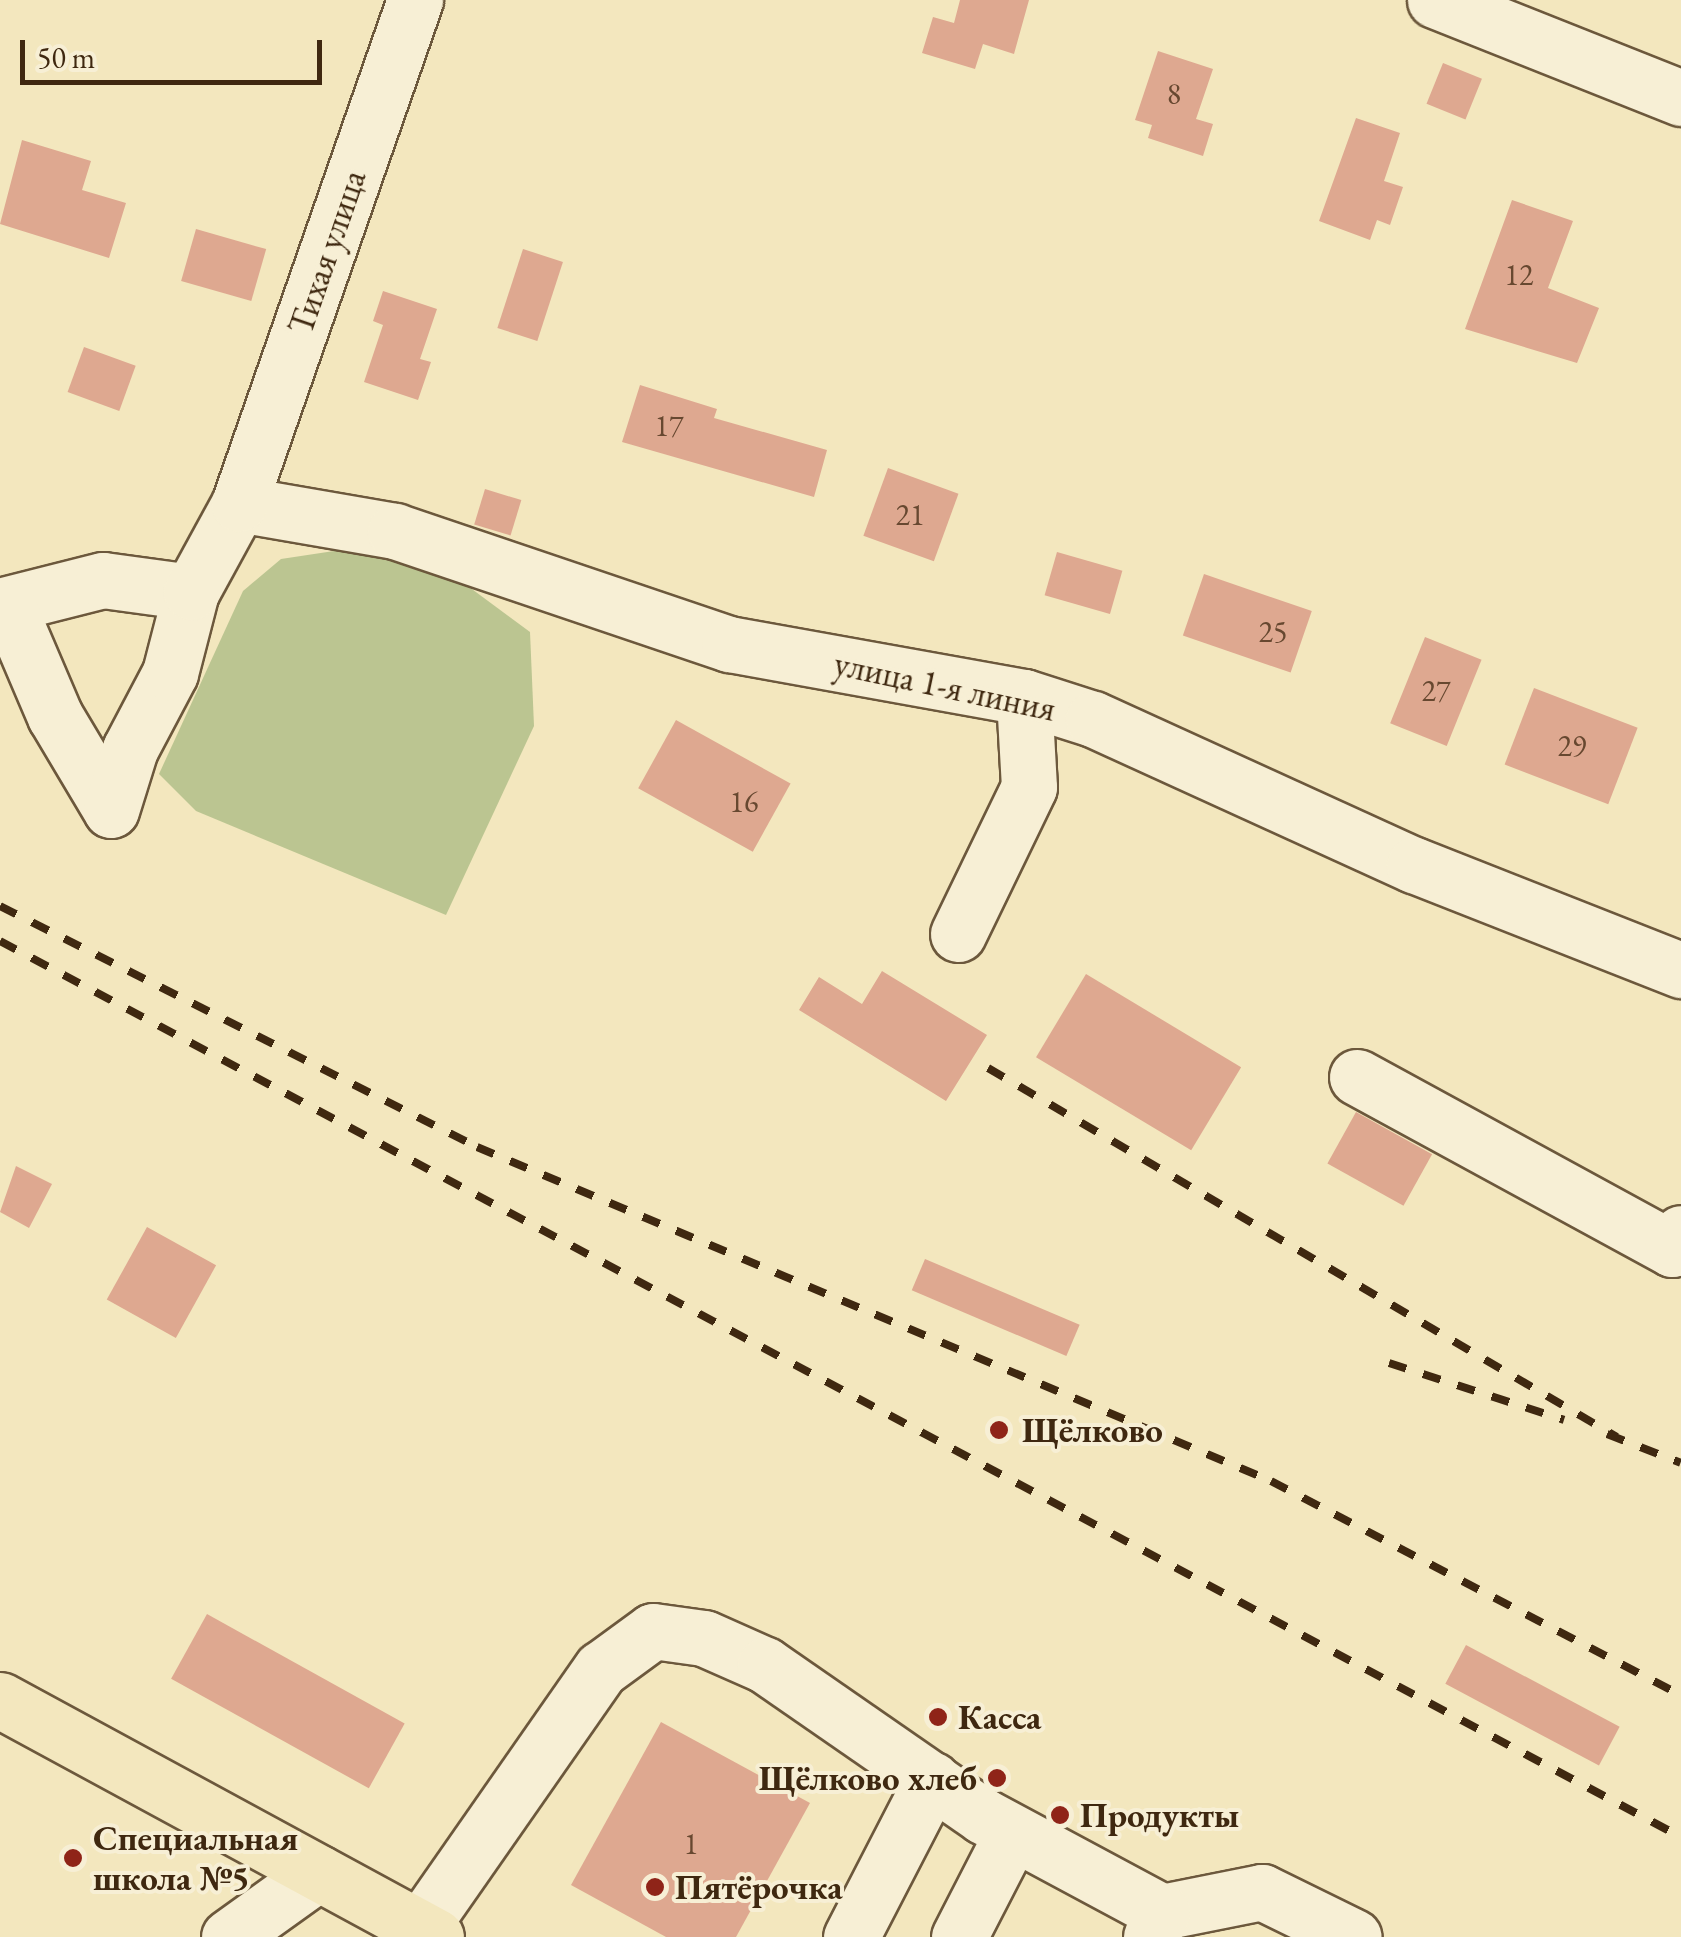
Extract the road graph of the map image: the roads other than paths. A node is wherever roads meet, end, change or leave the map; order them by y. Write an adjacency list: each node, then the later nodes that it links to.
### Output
1 (415, 0): 4 (street, Тихая улица)
2 (1435, 0): 3 (street)
3 (1681, 98)
4 (239, 504): 5 (street, Тихая улица); 7 (street, улица 1-я линия)
5 (190, 592): 6 (street); 6 (street, Тихая улица)
6 (4, 606)
7 (1024, 697): 8 (street); 9 (street, улица 1-я линия)
8 (958, 934)
9 (1681, 970)
10 (1357, 1077): 11 (street)
11 (1681, 1233)
12 (0, 1700): 15 (main road)
13 (932, 1780): 14 (street); 17 (street); 19 (street)
14 (1012, 1834): 16 (street); 20 (street)
15 (318, 1873): 17 (main road); 18 (street)
16 (1156, 1925): 21 (street)
17 (428, 1932)
18 (230, 1937)
19 (851, 1937)
20 (959, 1937)
21 (1354, 1937)

